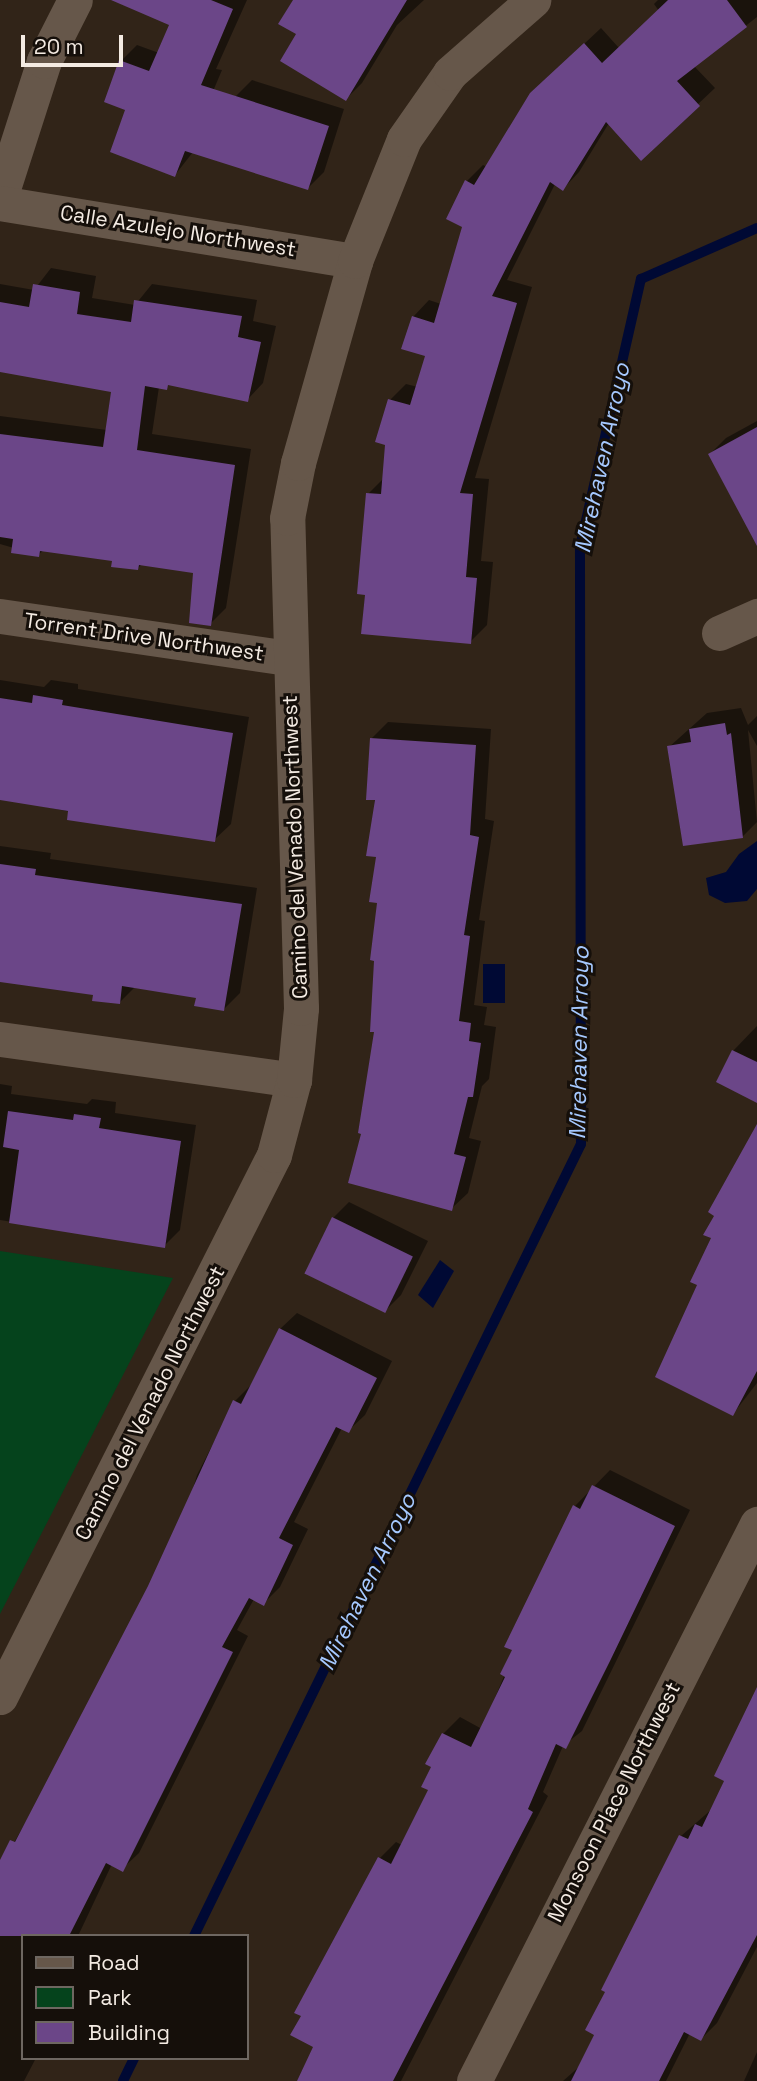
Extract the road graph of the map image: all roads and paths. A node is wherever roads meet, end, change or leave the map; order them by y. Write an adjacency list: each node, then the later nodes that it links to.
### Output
1 (75, 0): 3 (street)
2 (533, 0): 4 (street, Camino del Venado Northwest)
3 (0, 201): 4 (street, Calle Azulejo Northwest)
4 (355, 261): 8 (street, Camino del Venado Northwest)
5 (0, 616): 8 (street, Torrent Drive Northwest)
6 (757, 616): 7 (street)
7 (719, 632)
8 (289, 657): 10 (street, Camino del Venado Northwest)
9 (0, 1039): 10 (street)
10 (294, 1080): 12 (street, Camino del Venado Northwest)
11 (756, 1527): 13 (street, Monsoon Place Northwest)
12 (0, 1697)
13 (474, 2081)

